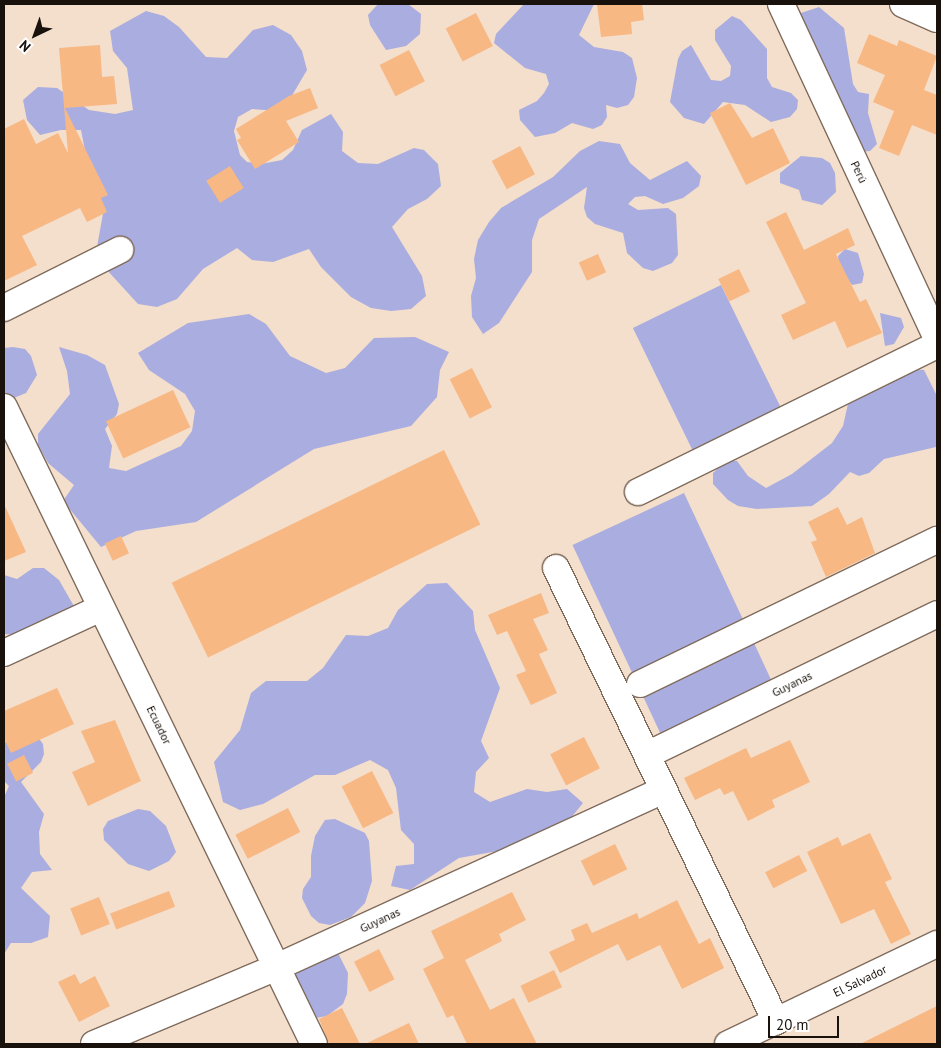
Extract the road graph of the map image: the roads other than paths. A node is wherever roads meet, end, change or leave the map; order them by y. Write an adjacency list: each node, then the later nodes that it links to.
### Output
1 (781, 4): 6 (street, Perú)
2 (903, 4): 3 (street)
3 (937, 19)
4 (120, 250): 5 (street)
5 (4, 308)
6 (937, 339)
7 (937, 345): 9 (street)
8 (4, 406): 12 (street, Ecuador)
9 (638, 492)
10 (937, 540): 15 (street)
11 (556, 568): 16 (street)
12 (101, 608): 14 (street); 19 (street, Ecuador)
13 (937, 614): 16 (street, Guyanas)
14 (4, 653)
15 (640, 684)
16 (647, 755): 17 (street)
17 (663, 790): 19 (street, Guyanas); 20 (street)
18 (937, 944): 20 (street, El Salvador)
19 (277, 967): 21 (street, Guyanas); 22 (street, Ecuador)
20 (776, 1021): 23 (street, El Salvador)
21 (94, 1044)
22 (314, 1044)
23 (728, 1044)

